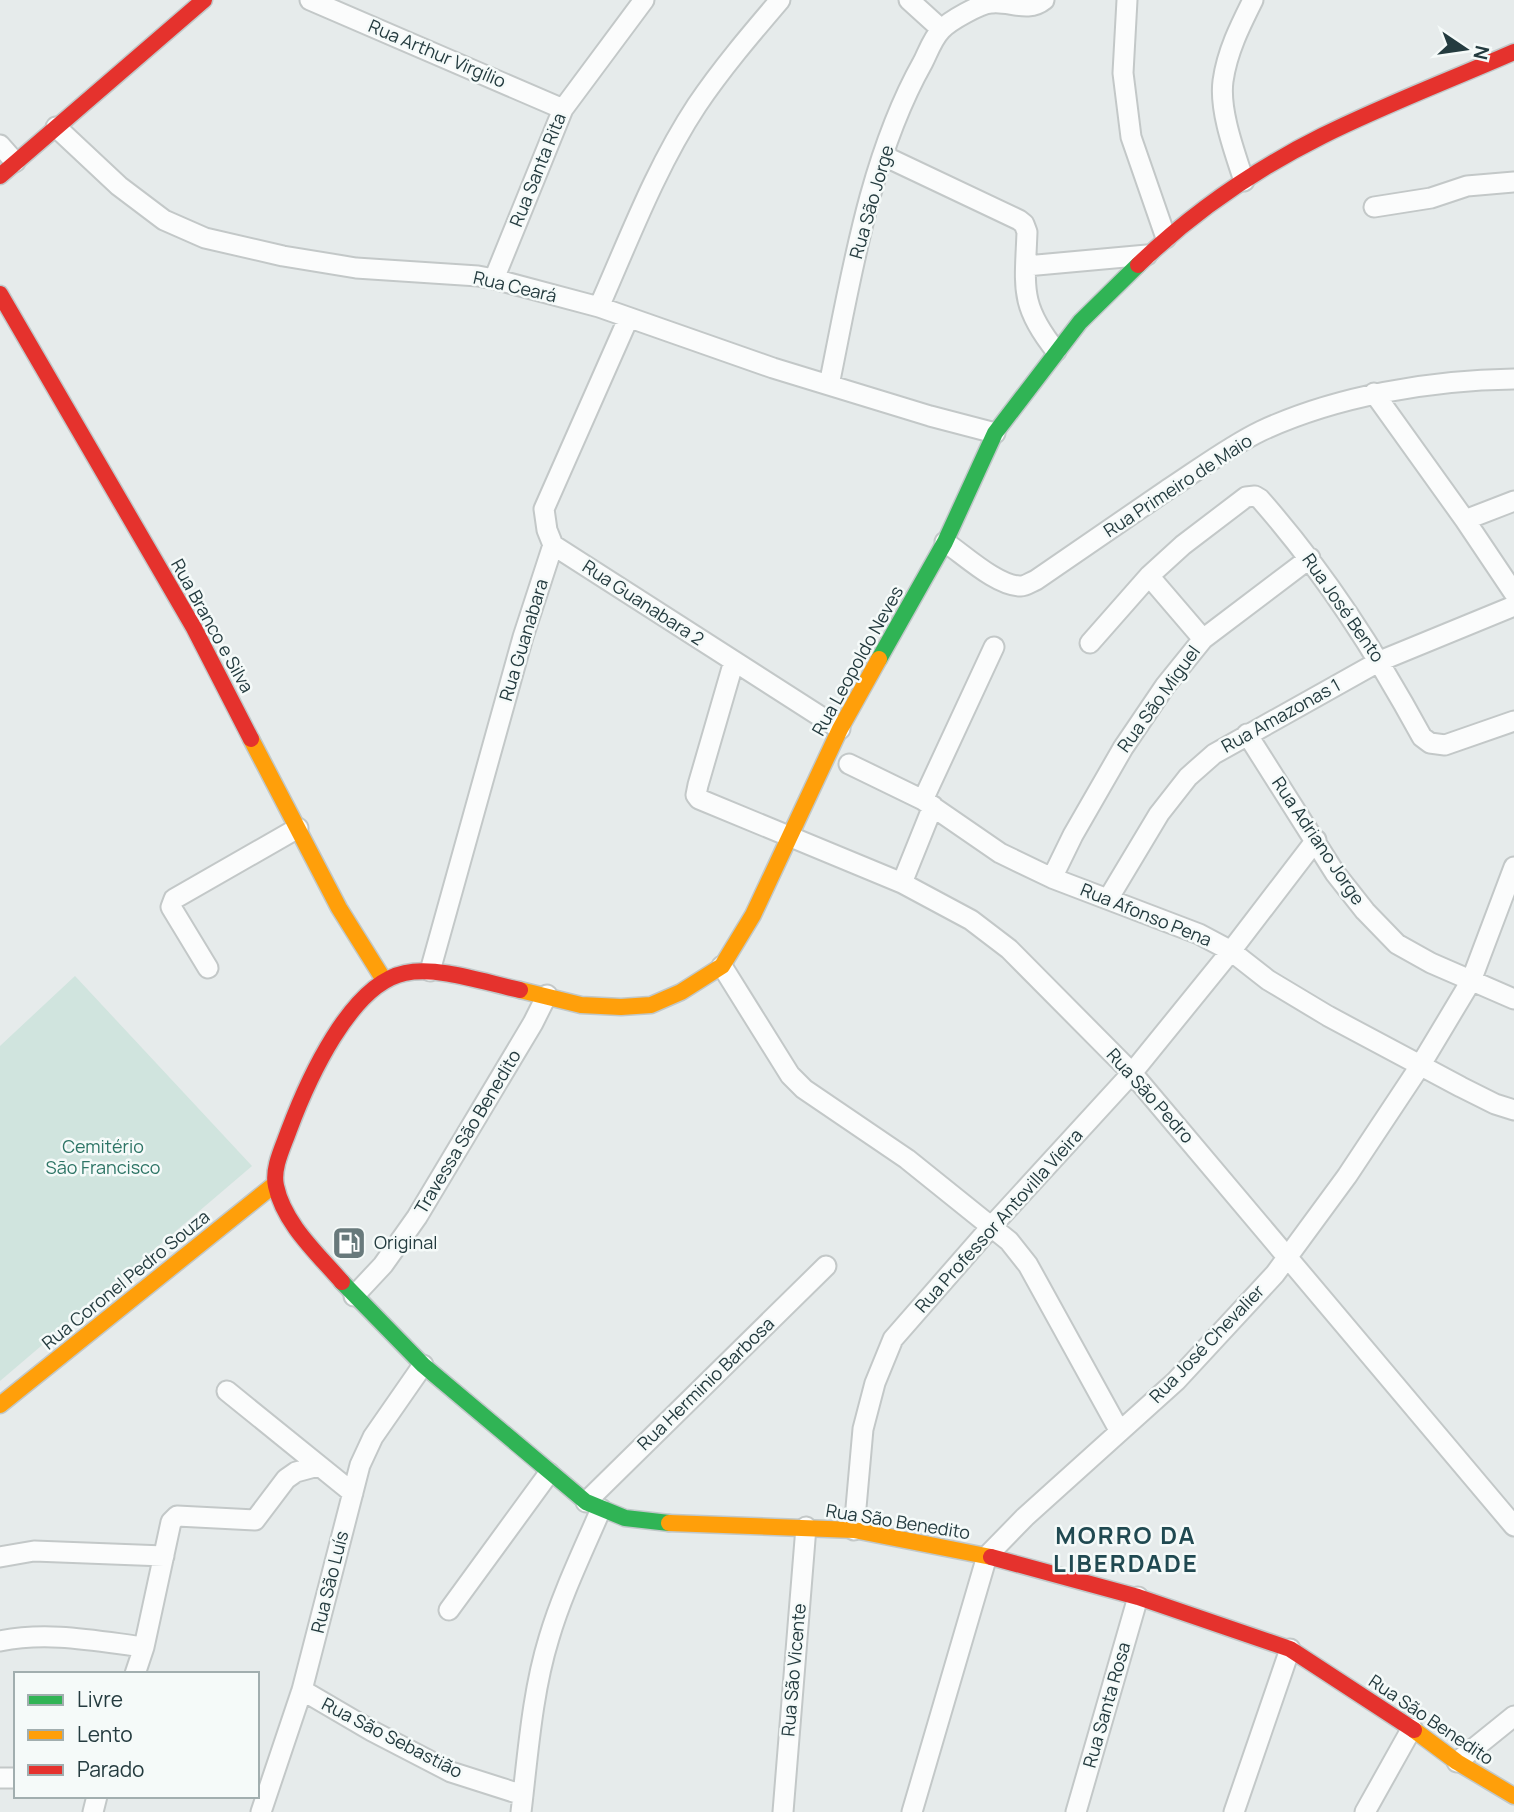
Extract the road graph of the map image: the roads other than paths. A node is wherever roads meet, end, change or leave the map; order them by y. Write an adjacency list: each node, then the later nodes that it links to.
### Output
1 (204, 0): 12 (street)
2 (310, 0): 11 (street, Rua Arthur Virgílio)
3 (644, 0): 11 (street, Rua Santa Rita)
4 (780, 0): 25 (street)
5 (909, 0): 9 (street)
6 (1044, 0): 9 (street)
7 (1127, 0): 20 (street)
8 (1253, 0): 17 (street)
9 (941, 29): 14 (street, Rua São Jorge)
10 (1514, 52): 17 (street, Rua Leopoldo Neves)
11 (563, 109): 23 (street, Rua Santa Rita)
12 (56, 127): 15 (street); 23 (street, Rua Ceará)
13 (0, 145): 15 (street)
14 (884, 156): 22 (street); 29 (street, Rua São Jorge)
15 (15, 162): 16 (street)
16 (0, 176)
17 (1244, 181): 20 (street, Rua Leopoldo Neves)
18 (1514, 182): 19 (street)
19 (1374, 207)
20 (1166, 238): 21 (street, Rua Leopoldo Neves)
21 (1147, 255): 22 (street); 27 (street, Rua Leopoldo Neves)
22 (1026, 266): 27 (street)
23 (494, 279): 25 (street, Rua Ceará)
24 (0, 294): 50 (street, Rua Branco e Silva)
25 (599, 307): 26 (street, Rua Ceará)
26 (628, 319): 29 (street, Rua Ceará); 35 (street)
27 (1056, 351): 31 (street, Rua Leopoldo Neves)
28 (1514, 379): 30 (street, Rua Primeiro de Maio)
29 (829, 384): 31 (street, Rua Ceará)
30 (1374, 393): 33 (street); 34 (street, Rua Primeiro de Maio)
31 (995, 433): 34 (street, Rua Leopoldo Neves)
32 (1514, 501): 33 (street)
33 (1465, 520): 38 (street)
34 (945, 541): 46 (street, Rua Leopoldo Neves)
35 (553, 545): 43 (street, Rua Guanabara 2); 60 (street, Rua Guanabara)
36 (1310, 558): 37 (street, Rua José Bento); 40 (street, Rua São Miguel); 44 (street, Rua José Bento)
37 (1149, 576): 40 (street); 41 (street)
38 (1514, 593)
39 (1514, 606): 44 (street, Rua Amazonas 1)
40 (1203, 639): 54 (street, Rua São Miguel)
41 (1090, 643)
42 (994, 647): 49 (street)
43 (734, 661): 46 (street, Rua Guanabara 2); 51 (street, Rua São Pedro)
44 (1380, 661): 45 (street, Rua José Bento); 47 (street, Rua Amazonas 1)
45 (1514, 721)
46 (840, 729): 51 (street, Rua Leopoldo Neves)
47 (1247, 733): 52 (street, Rua Adriano Jorge); 56 (street, Rua Amazonas 1)
48 (849, 764): 49 (street, Rua Afonso Pena)
49 (928, 803): 54 (street, Rua Afonso Pena); 55 (street)
50 (298, 828): 59 (street); 61 (street, Rua Branco e Silva)
51 (788, 837): 55 (street, Rua São Pedro); 58 (street, Rua Leopoldo Neves)
52 (1315, 840): 57 (street, Rua Professor Antovilla Vieira); 62 (street, Rua Adriano Jorge)
53 (1514, 867): 62 (street, Rua José Chevalier)
54 (1052, 878): 56 (street, Rua Afonso Pena)
55 (902, 883): 66 (street, Rua São Pedro)
56 (1108, 899): 57 (street, Rua Afonso Pena)
57 (1231, 951): 65 (street, Rua Afonso Pena); 66 (street, Rua Professor Antovilla Vieira)
58 (722, 966): 63 (street, Rua Leopoldo Neves); 69 (street)
59 (208, 968)
60 (430, 971): 61 (street, Rua Leopoldo Neves); 63 (street, Rua Leopoldo Neves)
61 (384, 980): 68 (street)
62 (1471, 981): 64 (street, Rua Adriano Jorge); 65 (street, Rua José Chevalier)
63 (547, 995): 72 (street, Travessa São Benedito)
64 (1514, 999)
65 (1420, 1066): 67 (street, Rua Afonso Pena); 70 (street, Rua José Chevalier)
66 (1132, 1073): 69 (street, Rua Professor Antovilla Vieira); 70 (street, Rua São Pedro)
67 (1514, 1110)
68 (275, 1184): 72 (street, Rua São Benedito); 75 (street, Rua Coronel Pedro Souza)
69 (990, 1227): 76 (street); 83 (street, Rua Professor Antovilla Vieira)
70 (1287, 1255): 76 (street, Rua José Chevalier); 81 (street, Rua São Pedro)
71 (826, 1266): 80 (street, Rua Herminio Barbosa)
72 (354, 1296): 73 (street, Rua São Benedito)
73 (423, 1365): 78 (street, Rua São Benedito); 79 (street, Rua São Luís)
74 (228, 1391): 77 (street)
75 (0, 1405)
76 (1119, 1430): 85 (street, Rua José Chevalier)
77 (318, 1466): 79 (street); 84 (street)
78 (549, 1473): 80 (street, Rua São Benedito); 88 (street)
79 (353, 1493): 93 (street, Rua São Luís)
80 (594, 1506): 82 (street, Rua São Benedito); 98 (street, Rua Herminio Barbosa)
81 (1514, 1526)
82 (806, 1527): 83 (street, Rua São Benedito); 100 (street, Rua São Vicente)
83 (854, 1530): 85 (street, Rua São Benedito)
84 (164, 1556): 86 (street); 90 (street)
85 (986, 1556): 87 (street, Rua São Benedito); 101 (street, Rua José Chevalier)
86 (0, 1557)
87 (1138, 1597): 91 (street, Rua São Benedito); 102 (street, Rua Santa Rosa)
88 (449, 1610)
89 (0, 1641): 90 (street)
90 (144, 1647): 92 (street)
91 (1290, 1649): 95 (street, Rua São Benedito); 103 (street)
92 (136, 1672)
93 (302, 1690): 98 (street, Rua São Sebastião); 99 (street, Rua São Luís)
94 (1514, 1716): 96 (street)
95 (1412, 1728): 96 (street, Rua São Benedito); 104 (street)
96 (1457, 1762): 97 (street, Rua São Benedito)
97 (1514, 1796)
98 (522, 1803)
99 (261, 1812)
100 (783, 1812)
101 (912, 1812)
102 (1076, 1812)
103 (1234, 1812)
104 (1365, 1812)

